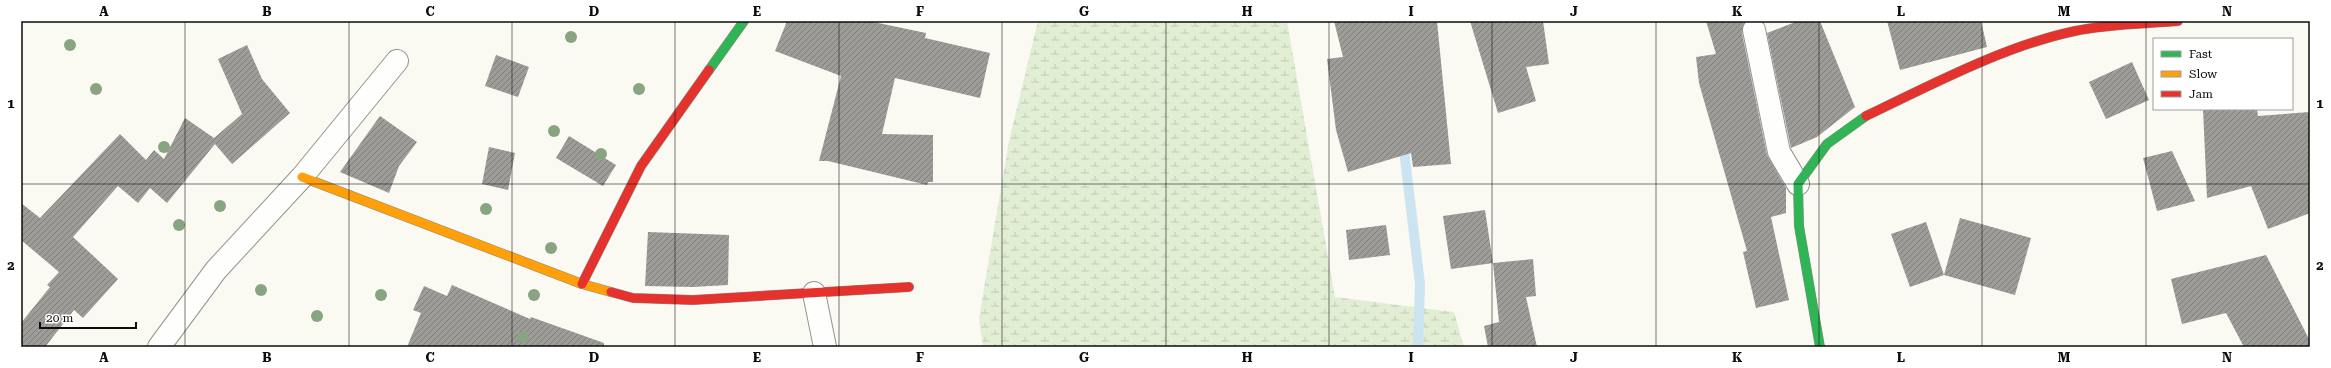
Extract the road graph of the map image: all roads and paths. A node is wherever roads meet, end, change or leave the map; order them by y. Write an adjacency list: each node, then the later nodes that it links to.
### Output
1 (744, 21): 8 (street)
2 (2178, 21): 3 (street)
3 (2074, 26): 7 (street)
4 (1754, 30): 7 (street)
5 (397, 62): 6 (street)
6 (302, 177): 8 (street); 11 (street)
7 (1798, 184): 13 (street)
8 (582, 284): 10 (street)
9 (910, 287): 10 (street)
10 (814, 293): 12 (street)
11 (159, 347)
12 (825, 347)
13 (1820, 347)

